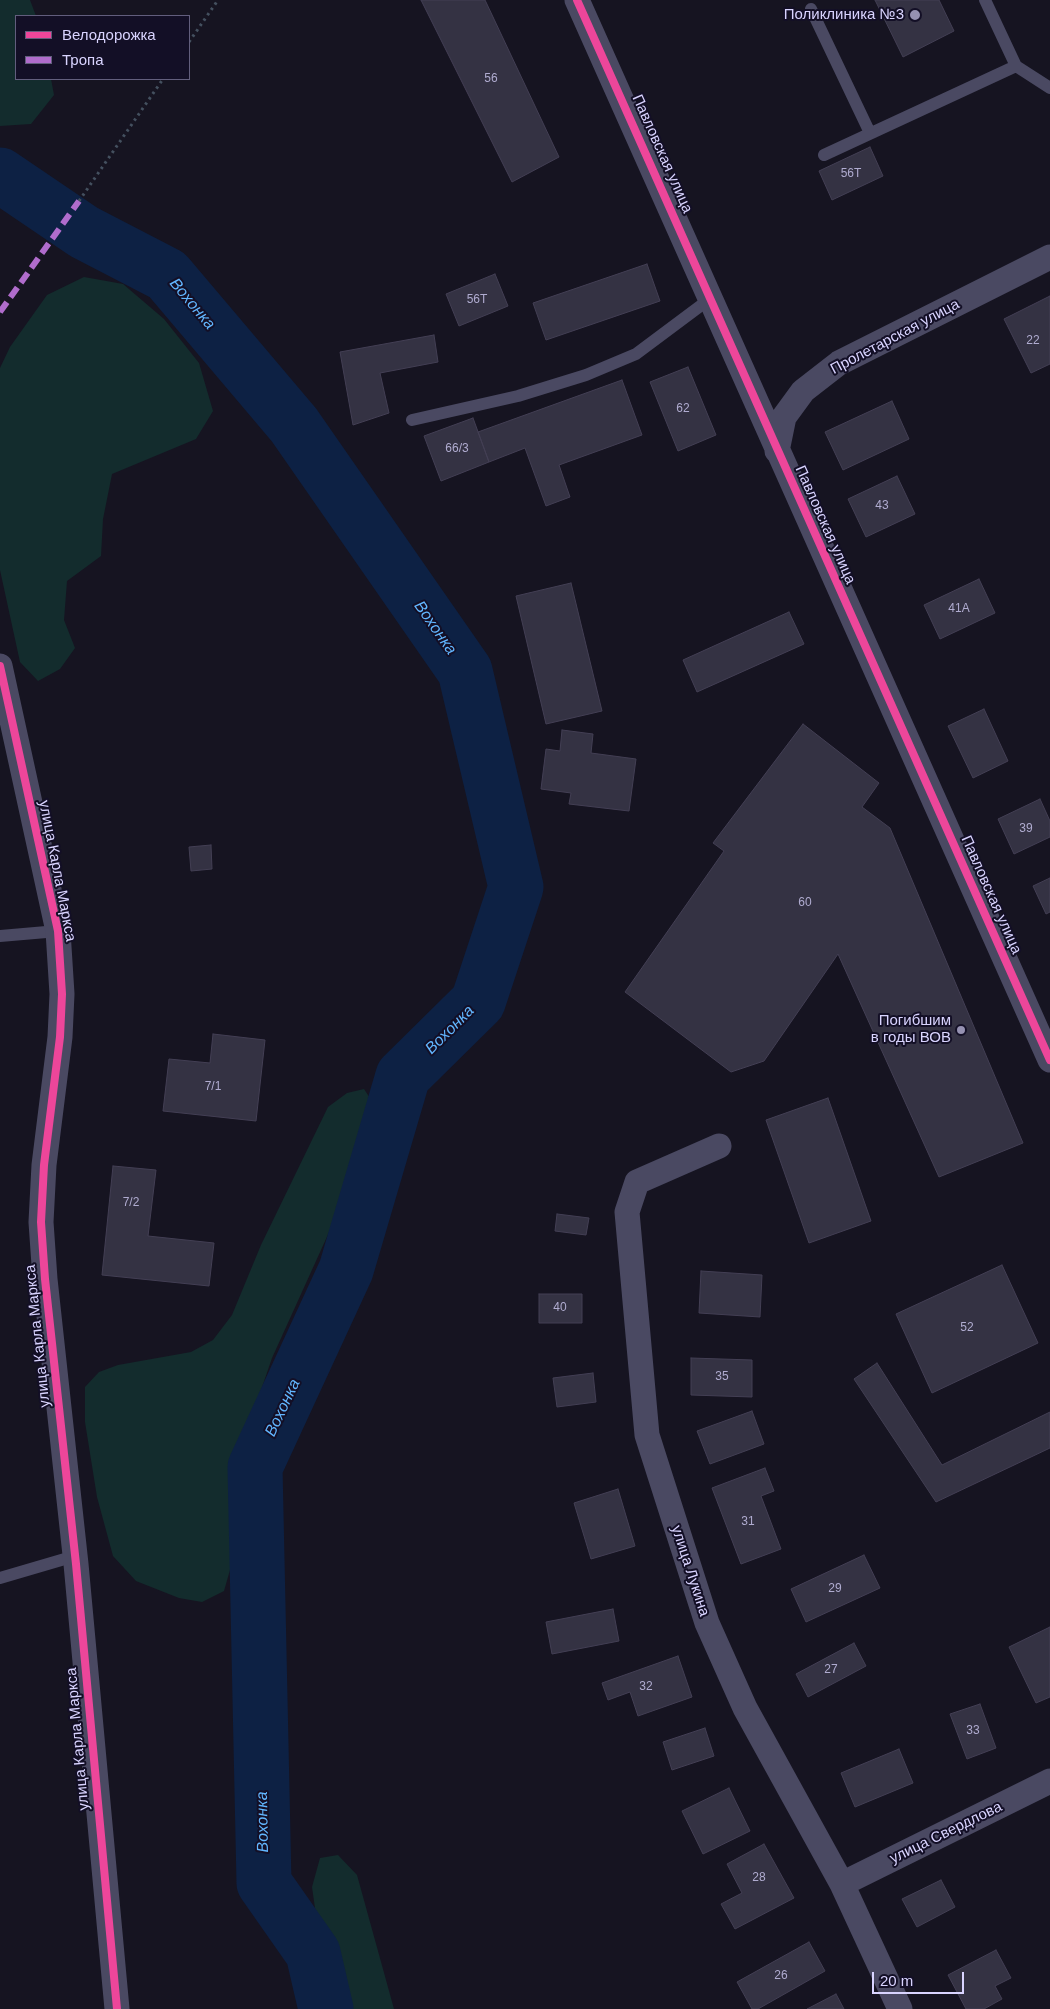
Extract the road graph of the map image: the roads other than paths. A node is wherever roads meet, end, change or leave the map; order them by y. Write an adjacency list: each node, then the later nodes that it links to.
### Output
1 (577, 0): 9 (street, Павловская улица)
2 (985, 0): 4 (lane)
3 (811, 9): 6 (lane)
4 (1016, 66): 5 (lane); 6 (lane)
5 (1050, 88)
6 (870, 133): 7 (lane)
7 (824, 154)
8 (1050, 257): 11 (street, Пролетарская улица)
9 (711, 298): 10 (lane); 11 (street, Павловская улица)
10 (412, 420)
11 (777, 451): 15 (street, Павловская улица)
12 (0, 666): 13 (street, улица Карла Маркса)
13 (58, 931): 14 (lane); 17 (street, улица Карла Маркса)
14 (0, 936)
15 (1050, 1060)
16 (719, 1146): 20 (street, улица Лукина)
17 (75, 1556): 18 (lane); 21 (street, улица Карла Маркса)
18 (0, 1578)
19 (1050, 1781): 20 (street, улица Свердлова)
20 (842, 1884): 22 (street, улица Лукина)
21 (117, 2009)
22 (900, 2009)

